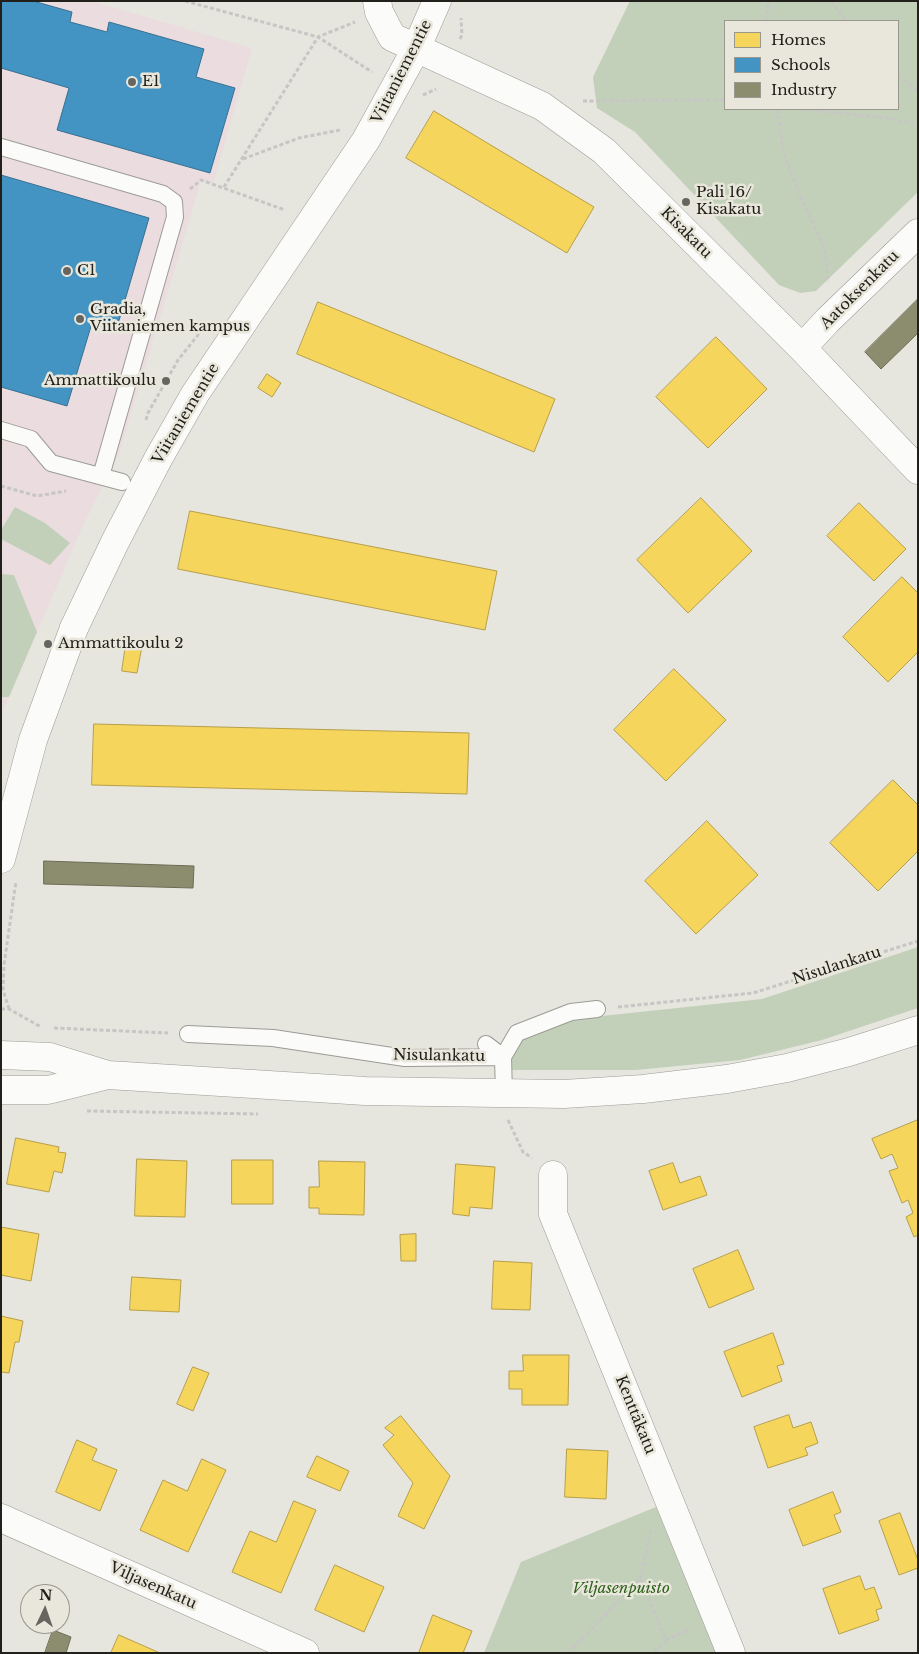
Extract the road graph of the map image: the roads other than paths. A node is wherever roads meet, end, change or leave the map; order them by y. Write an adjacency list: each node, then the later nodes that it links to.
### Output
1 (377, 1): 3 (street, Kisakatu)
2 (437, 1): 3 (street, Viitaniementie)
3 (416, 49): 6 (street, Kisakatu); 11 (street, Viitaniementie)
4 (1, 147): 9 (lane)
5 (918, 233): 6 (street, Aatoksenkatu)
6 (802, 348): 8 (street, Kisakatu)
7 (1, 430): 9 (lane)
8 (918, 470)
9 (101, 476): 10 (lane)
10 (122, 482)
11 (10, 865)
12 (597, 1009): 17 (lane, Nisulankatu)
13 (918, 1030): 20 (street)
14 (188, 1034): 17 (lane, Nisulankatu)
15 (486, 1044): 17 (lane)
16 (1, 1055): 18 (street)
17 (503, 1057): 20 (lane)
18 (108, 1075): 19 (street); 20 (street)
19 (1, 1090)
20 (504, 1094)
21 (553, 1175): 24 (street, Kenttäkatu)
22 (1, 1518): 23 (street, Viljasenkatu)
23 (305, 1653)
24 (731, 1653)

